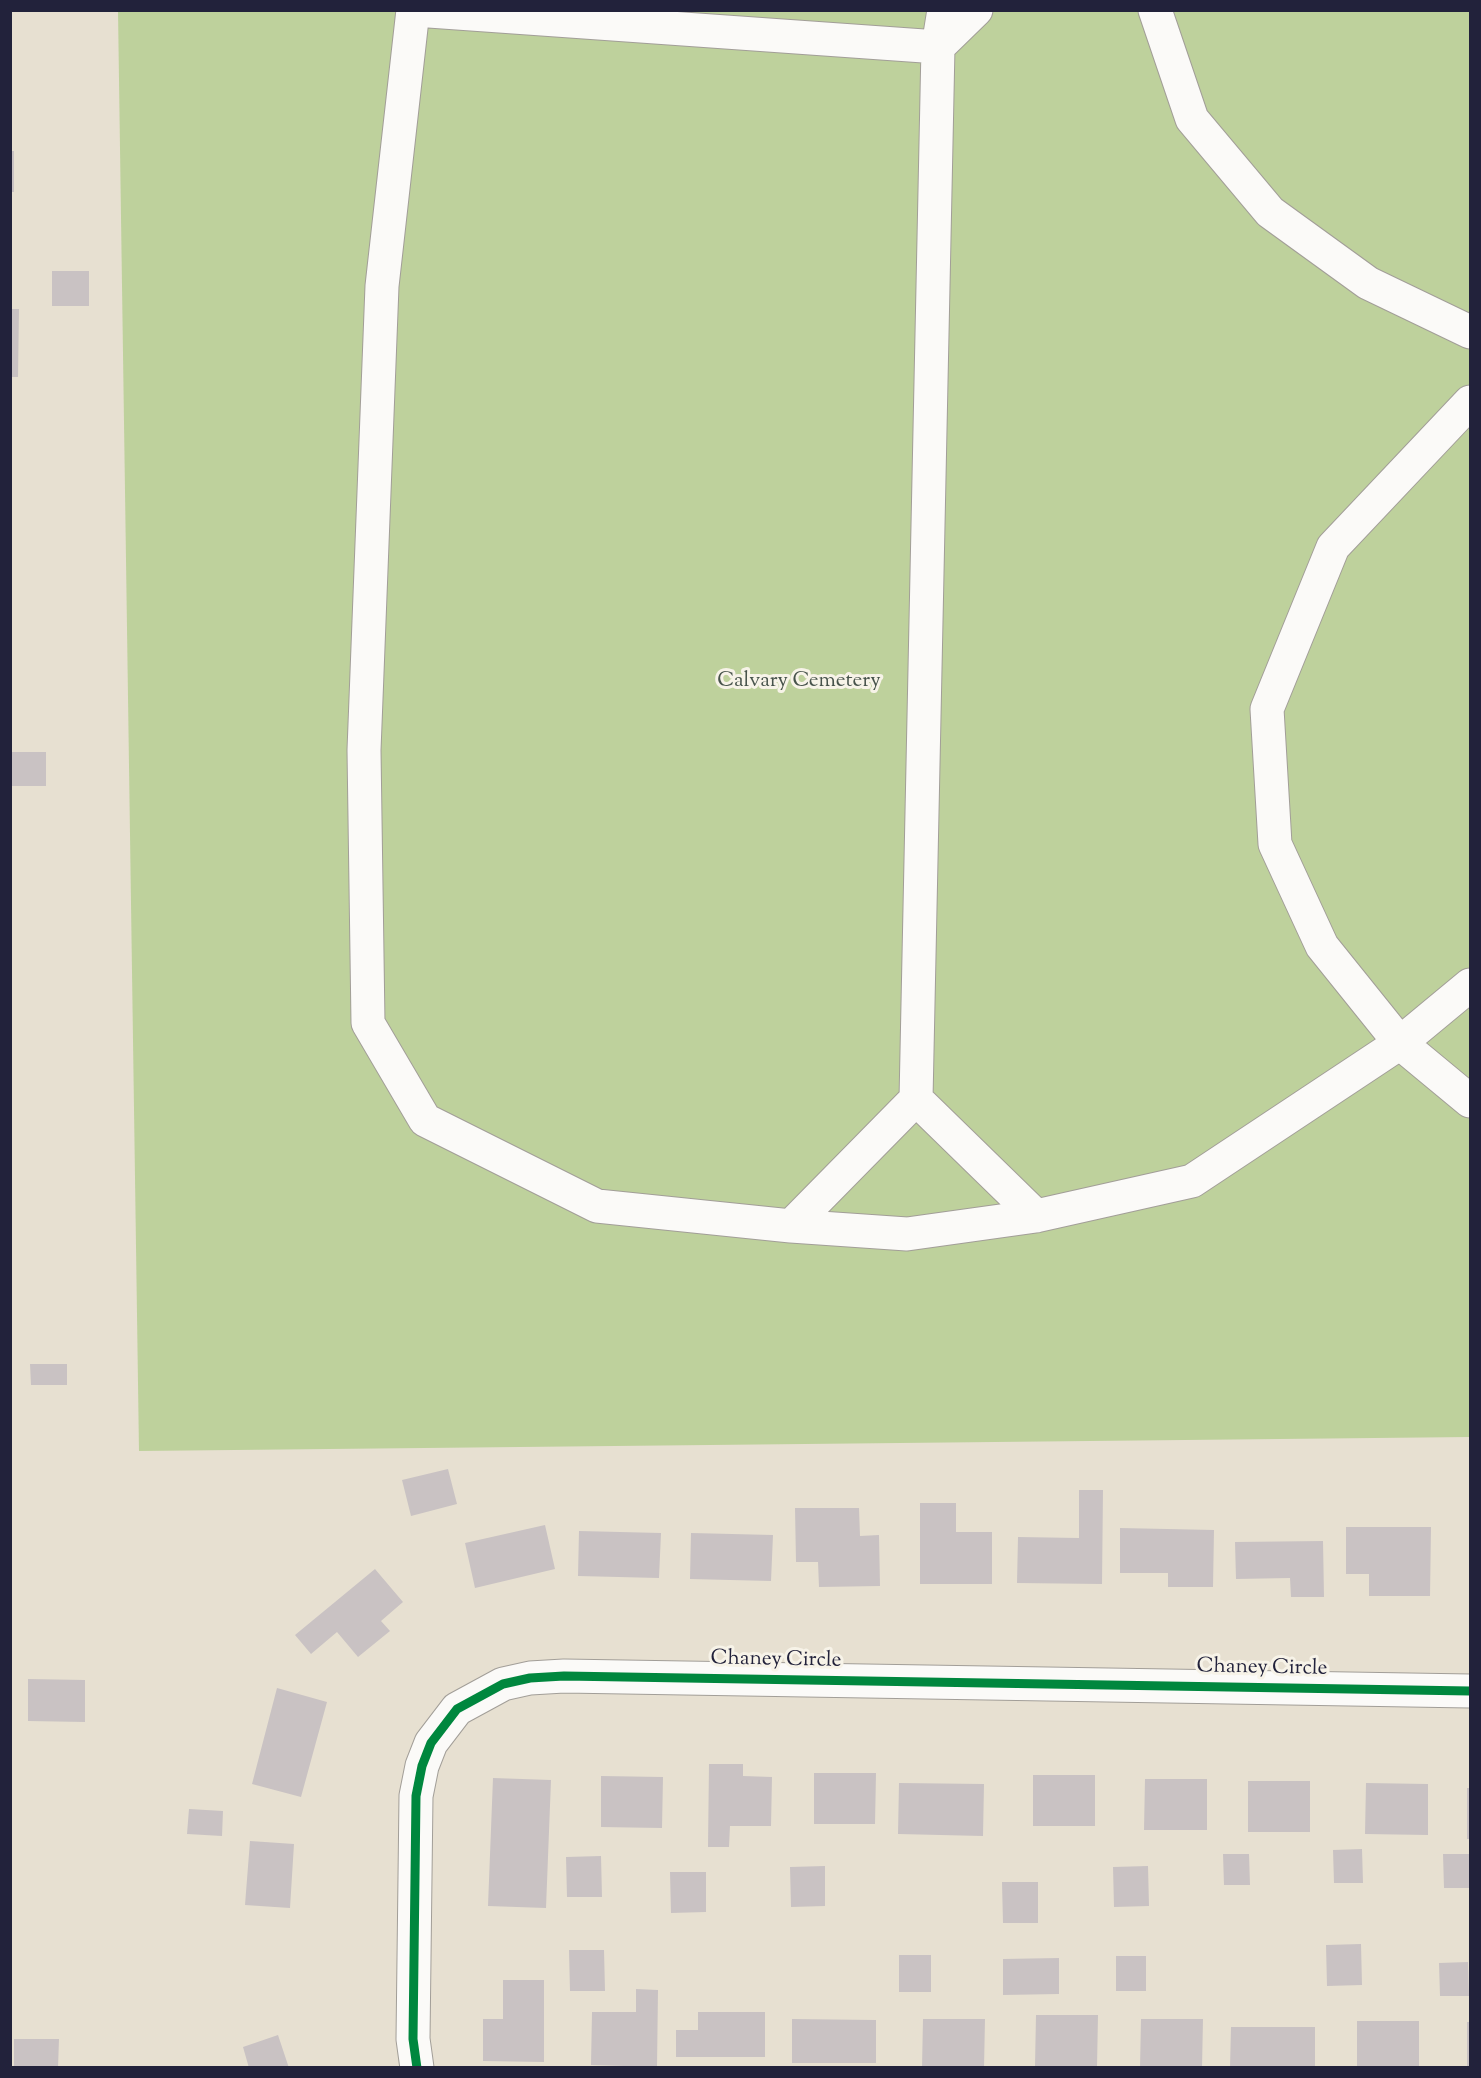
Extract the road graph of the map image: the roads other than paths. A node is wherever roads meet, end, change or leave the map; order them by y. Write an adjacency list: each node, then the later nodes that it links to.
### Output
1 (414, 10): 5 (street); 13 (street)
2 (944, 10): 5 (street)
3 (976, 10): 5 (street)
4 (1155, 10): 6 (street)
5 (938, 47): 10 (street)
6 (1470, 332)
7 (1470, 402): 9 (street)
8 (1470, 986): 9 (street)
9 (1400, 1043): 11 (street); 12 (street)
10 (916, 1099): 12 (street); 13 (street)
11 (1470, 1101)
12 (1036, 1216): 13 (street)
13 (791, 1226)
14 (1470, 1691): 15 (street, Chaney Circle)
15 (417, 2067)

